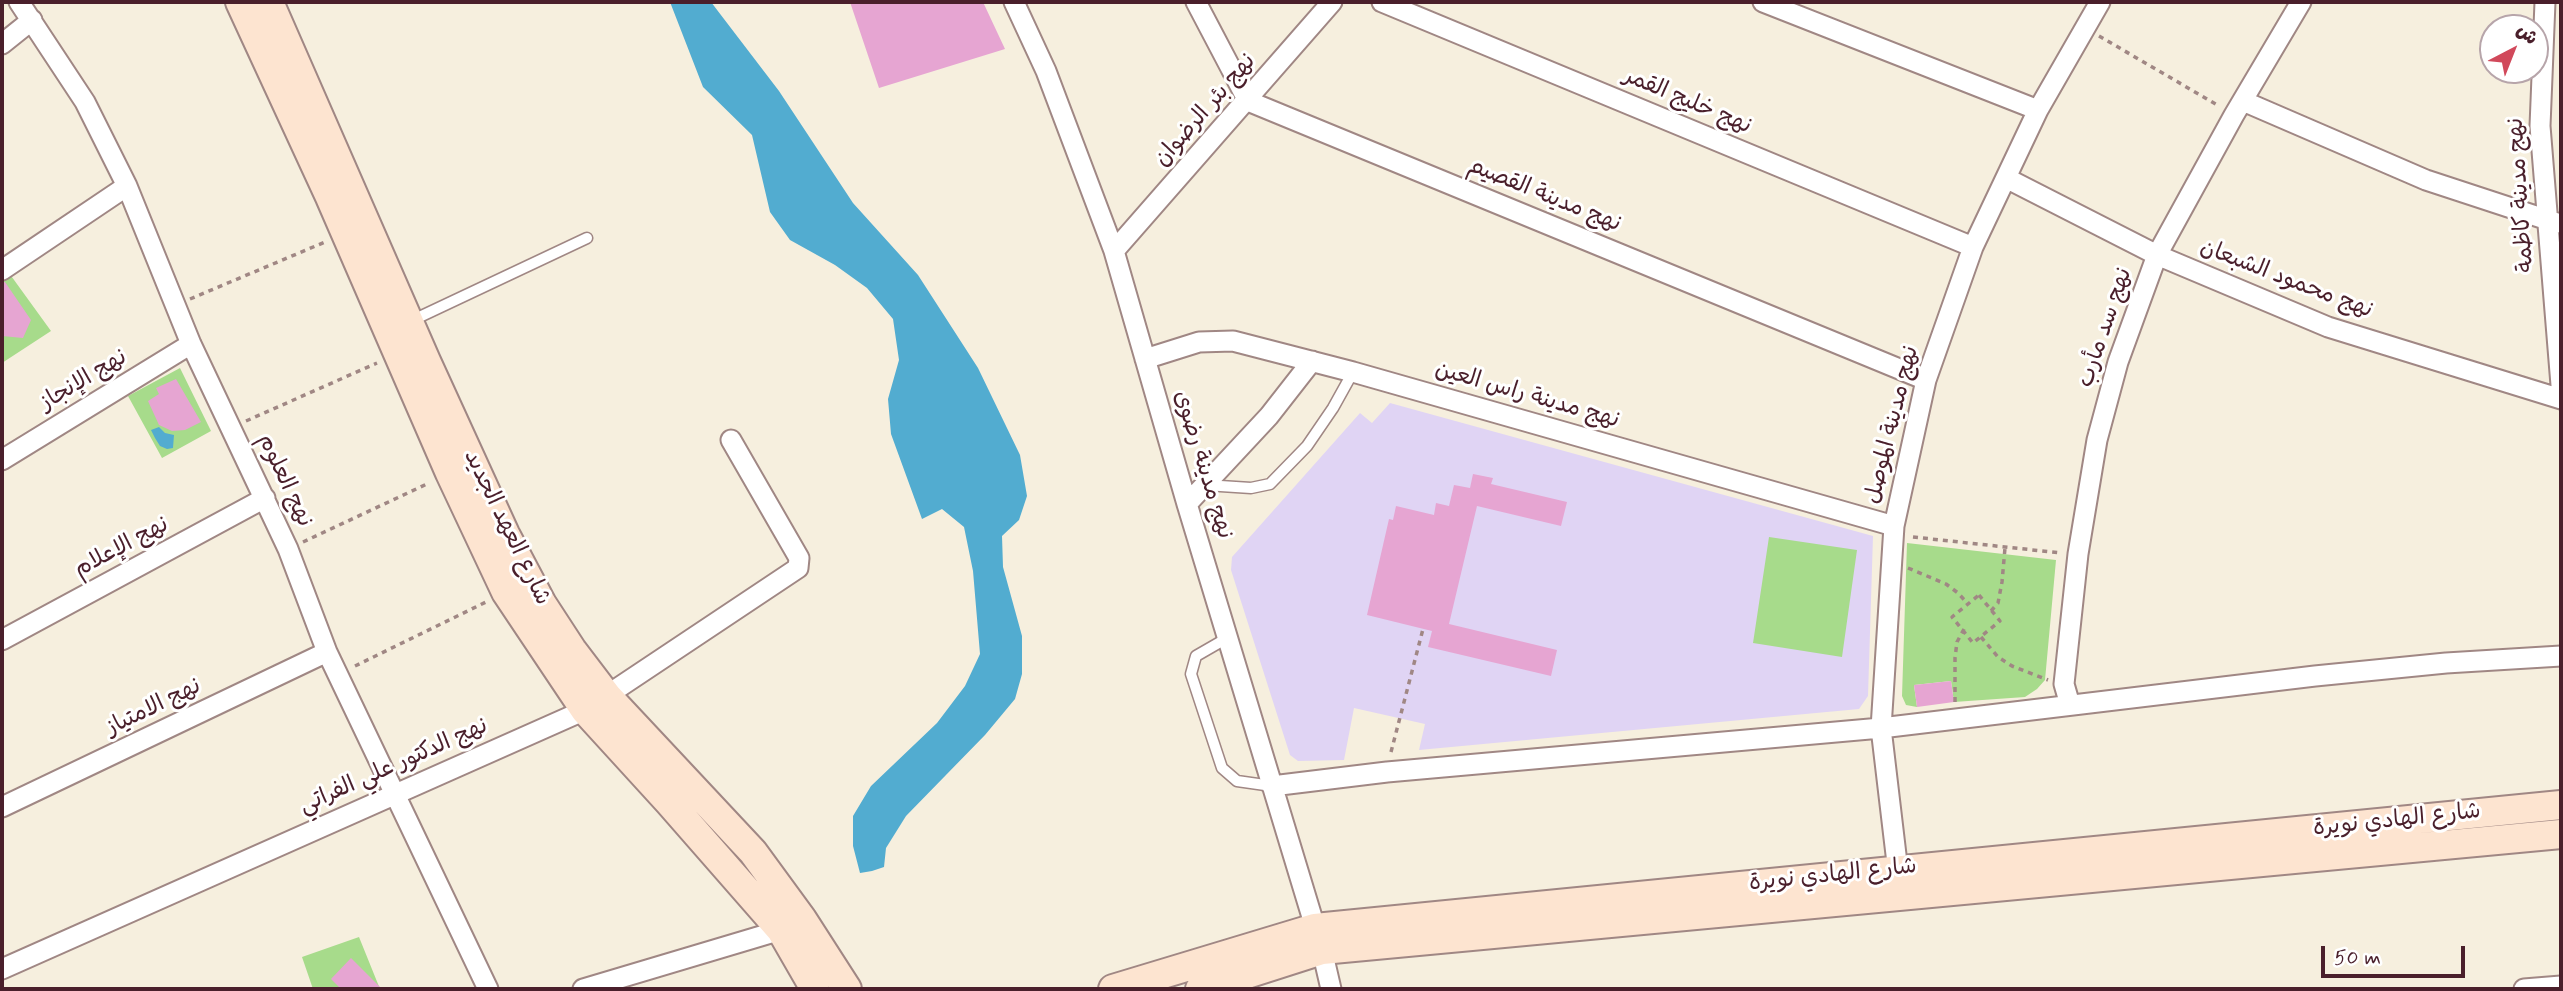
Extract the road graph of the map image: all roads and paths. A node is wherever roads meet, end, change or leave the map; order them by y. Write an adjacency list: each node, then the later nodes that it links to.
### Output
1 (19, 2): 11 (street, نهج العلوم)
2 (240, 2): 21 (main road, شارع العهد الجديد)
3 (269, 2): 28 (main road, شارع العهد الجديد)
4 (1014, 2): 24 (street, نهج مدينة رضوى)
5 (1196, 2): 15 (street)
6 (1332, 2): 15 (street, نهج بئر الرضوان)
7 (1382, 2): 23 (street, نهج خليج القمر)
8 (1763, 2): 17 (street)
9 (2100, 2): 12 (street, نهج مدينة الموصل)
10 (2301, 2): 16 (street, نهج سد مأرب)
11 (32, 20): 13 (street); 19 (street, نهج العلوم)
12 (2085, 28): 16 (path); 17 (street, نهج مدينة الموصل)
13 (2, 44)
14 (2541, 84): 20 (street, نهج مدينة كاظمة)
15 (1248, 101): 24 (street, نهج بئر الرضوان); 34 (street, نهج مدينة القصيم)
16 (2238, 108): 20 (street); 25 (street, نهج سد مأرب)
17 (2038, 110): 18 (street, نهج مدينة الموصل)
18 (2006, 177): 23 (street, نهج مدينة الموصل); 25 (street, نهج محمود الشبعان)
19 (127, 186): 26 (street); 27 (street, نهج العلوم)
20 (2554, 222): 35 (street, نهج مدينة كاظمة)
21 (345, 233): 27 (path); 30 (main road, شارع العهد الجديد)
22 (587, 239): 28 (lane)
23 (1973, 247): 34 (street, نهج مدينة الموصل)
24 (1114, 251): 31 (street, نهج مدينة رضوى)
25 (2157, 255): 36 (street, نهج محمود الشبعان); 47 (street, نهج سد مأرب)
26 (2, 270)
27 (176, 305): 29 (street, نهج العلوم)
28 (409, 322): 61 (main road, شارع العهد الجديد)
29 (191, 344): 37 (street, نهج العلوم); 39 (street, نهج الإنجاز)
30 (397, 354): 37 (path); 40 (main road, شارع العهد الجديد)
31 (1145, 359): 32 (street, نهج مدينة راس العين); 43 (street, نهج مدينة رضوى)
32 (1312, 361): 33 (street, نهج مدينة راس العين); 41 (street)
33 (1353, 372): 41 (lane); 44 (street, نهج مدينة راس العين)
34 (1926, 380): 44 (street, نهج مدينة الموصل)
35 (2561, 384)
36 (2561, 399)
37 (232, 428): 42 (street, نهج العلوم)
38 (731, 440): 61 (street, نهج الدكتور علي الفراتي)
39 (2, 460)
40 (450, 473): 46 (path); 49 (main road, شارع العهد الجديد)
41 (1205, 485): 43 (street)
42 (265, 498): 46 (street, نهج العلوم); 56 (street, نهج الإعلام)
43 (1187, 504): 55 (street, نهج مدينة رضوى)
44 (1893, 530): 45 (path); 48 (street, نهج مدينة الموصل)
45 (2005, 548): 47 (path); 51 (path)
46 (288, 549): 57 (street, نهج العلوم)
47 (2078, 554): 60 (street, نهج سد مأرب)
48 (1891, 561): 50 (path); 64 (street, نهج مدينة الموصل)
49 (506, 592): 59 (path); 61 (main road, شارع العهد الجديد)
50 (1968, 604): 51 (path); 53 (path)
51 (1991, 611): 54 (path)
52 (1423, 629): 65 (path)
53 (1964, 629): 54 (path); 63 (path)
54 (1981, 636): 60 (path)
55 (1229, 637): 66 (street, نهج مدينة رضوى); 66 (lane)
56 (2, 640)
57 (327, 652): 59 (street, نهج العلوم); 69 (street, نهج الامتياز)
58 (2561, 656): 62 (street)
59 (337, 675): 67 (street, نهج العلوم)
60 (2064, 684): 62 (street, نهج سد مأرب)
61 (596, 703): 67 (street, نهج الدكتور علي الفراتي); 72 (main road, شارع العهد الجديد); 79 (main road, شارع العهد الجديد)
62 (2070, 705): 63 (street)
63 (1955, 719): 64 (street)
64 (1881, 728): 65 (street); 71 (street, نهج مدينة الموصل)
65 (1387, 772): 66 (street)
66 (1272, 786): 73 (street, نهج مدينة رضوى)
67 (396, 793): 74 (street, نهج الدكتور علي الفراتي); 76 (street, نهج العلوم)
68 (2561, 805): 71 (main road, شارع الهادي نويرة)
69 (2, 807)
70 (2561, 834): 71 (main road, شارع الهادي نويرة)
71 (1898, 882): 73 (main road, شارع الهادي نويرة)
72 (781, 930): 77 (street); 78 (main road, شارع العهد الجديد)
73 (1319, 939): 80 (main road, شارع الهادي نويرة); 81 (main road, شارع الهادي نويرة); 82 (street, نهج مدينة رضوى)
74 (2, 969)
75 (2561, 986): 83 (street)
76 (488, 989)
77 (583, 989)
78 (815, 989)
79 (847, 989)
80 (1113, 989)
81 (1200, 989)
82 (1331, 989)
83 (2525, 989)

